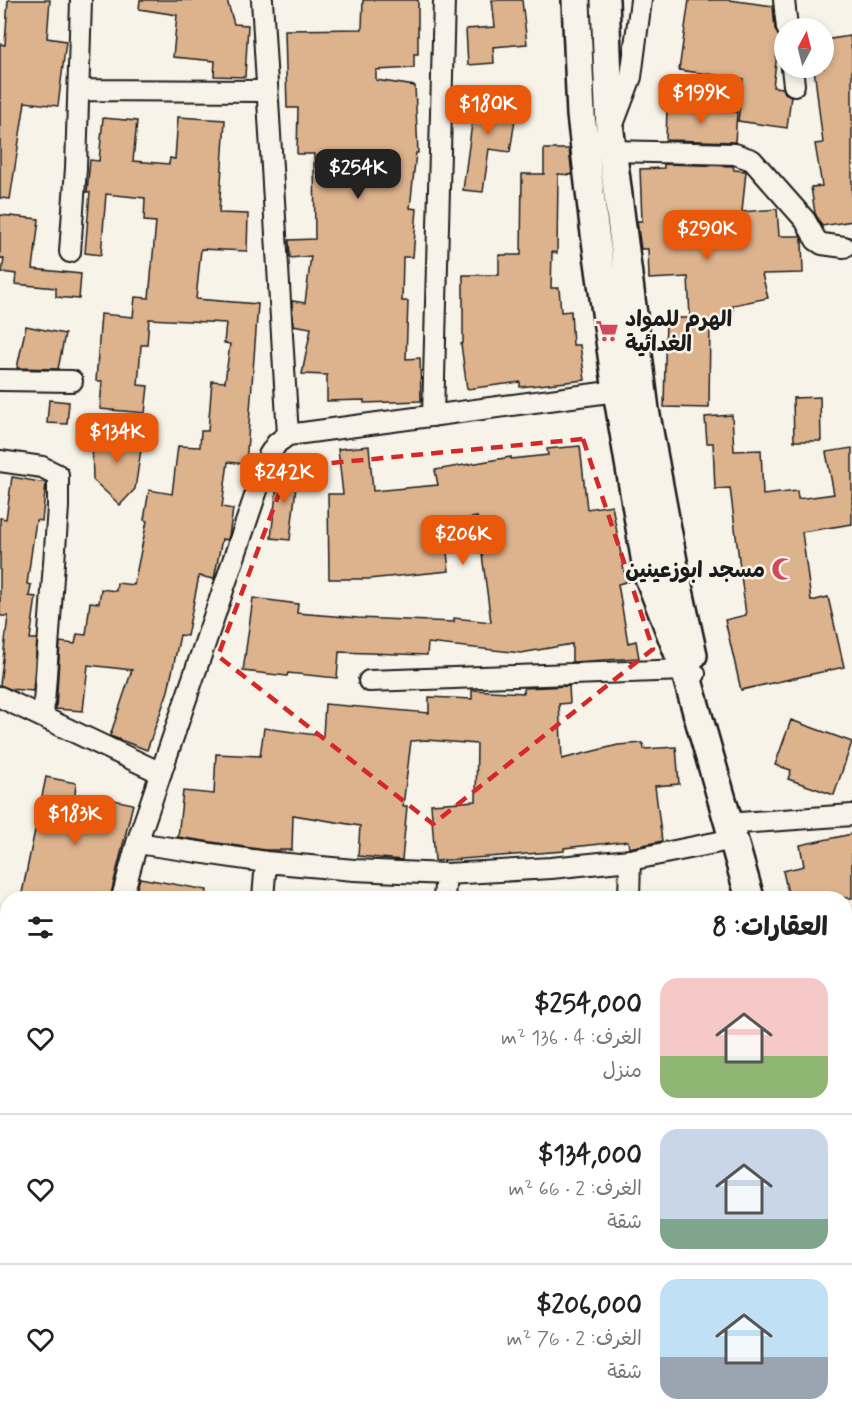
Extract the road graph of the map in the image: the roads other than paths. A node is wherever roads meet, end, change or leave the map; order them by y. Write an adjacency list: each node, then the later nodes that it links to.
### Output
1 (81, 0): 9 (street)
2 (262, 0): 10 (street)
3 (444, 0): 17 (street)
4 (576, 0): 16 (main road)
5 (605, 0): 11 (main road)
6 (641, 0): 11 (street)
7 (784, 0): 8 (street)
8 (787, 18)
9 (79, 90): 10 (street); 13 (street)
10 (266, 91): 18 (street)
11 (611, 142): 12 (street); 20 (main road)
12 (844, 247)
13 (70, 252)
14 (0, 380): 15 (street)
15 (72, 381)
16 (617, 392): 17 (street); 20 (main road)
17 (433, 416): 18 (street)
18 (288, 435): 24 (street)
19 (0, 461): 23 (street)
20 (692, 672): 21 (street); 26 (main road)
21 (369, 681)
22 (0, 697): 23 (street)
23 (43, 717): 24 (street)
24 (161, 773): 27 (street)
25 (852, 815): 26 (street)
26 (737, 831): 28 (street); 35 (main road); 36 (main road)
27 (138, 843): 29 (street); 31 (street)
28 (630, 860): 30 (street); 34 (street)
29 (266, 862): 30 (street); 32 (street)
30 (446, 874): 33 (street)
31 (124, 891)
32 (264, 891)
33 (445, 891)
34 (629, 891)
35 (749, 891)
36 (758, 891)

